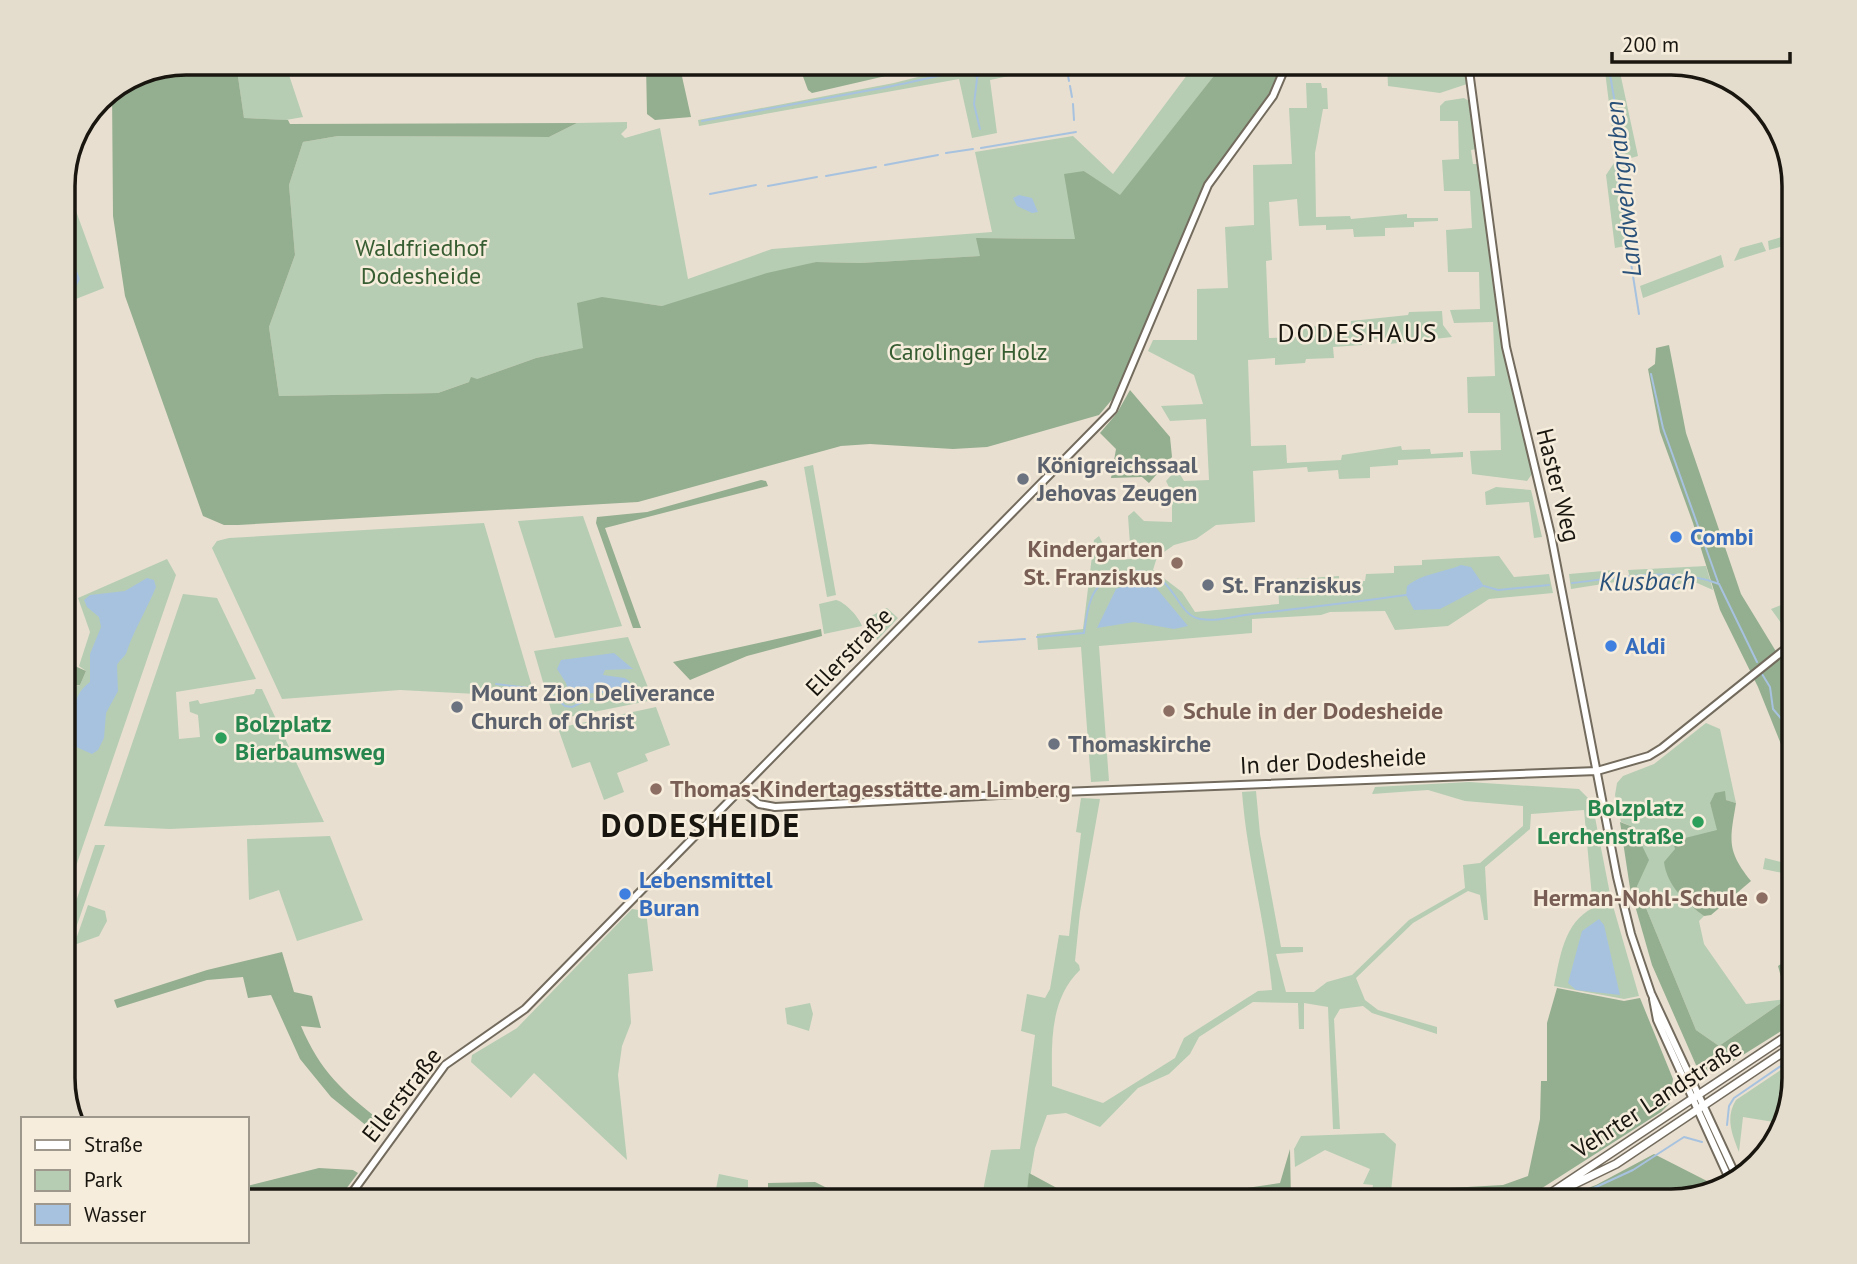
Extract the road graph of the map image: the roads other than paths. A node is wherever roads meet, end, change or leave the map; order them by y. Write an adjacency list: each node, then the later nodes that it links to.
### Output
1 (1282, 75): 5 (street, Ellerstraße)
2 (1470, 75): 4 (street, Haster Weg)
3 (1782, 652): 4 (street, In der Dodesheide)
4 (1597, 771): 5 (street, In der Dodesheide); 6 (street, Haster Weg)
5 (741, 790): 15 (street, Ellerstraße)
6 (1651, 993): 9 (street, Haster Weg); 10 (street, Haster Weg)
7 (1782, 1039): 9 (main road, Vehrter Landstraße)
8 (1782, 1053): 11 (main road, Vehrter Landstraße)
9 (1700, 1094): 10 (main road, Vehrter Landstraße); 11 (street, Haster Weg)
10 (1693, 1099): 12 (street, Haster Weg); 16 (main road, Vehrter Landstraße)
11 (1706, 1105): 12 (main road, Vehrter Landstraße); 13 (street, Haster Weg)
12 (1698, 1110): 14 (street, Haster Weg); 17 (main road, Vehrter Landstraße)
13 (1733, 1169)
14 (1727, 1173)
15 (355, 1189)
16 (1556, 1189)
17 (1565, 1189)

